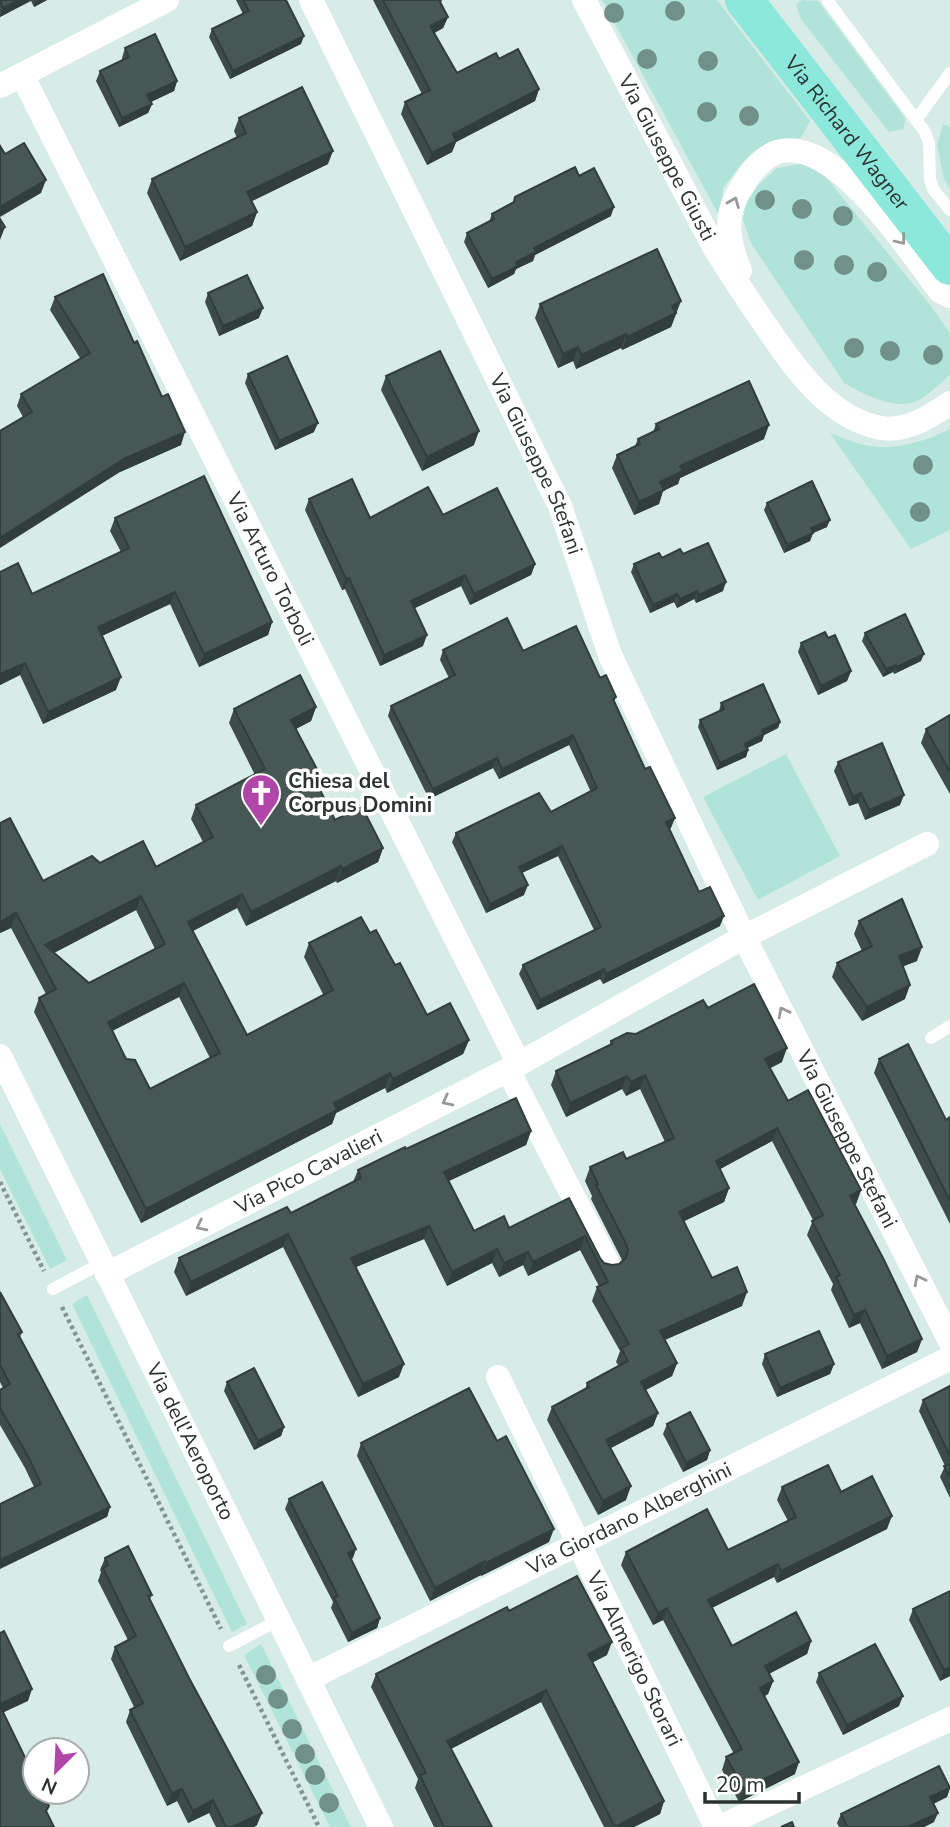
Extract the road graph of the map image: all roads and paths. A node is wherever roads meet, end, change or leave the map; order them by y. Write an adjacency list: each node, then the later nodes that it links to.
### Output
1 (167, 0): 7 (street)
2 (310, 0): 15 (street, Via Giuseppe Stefani)
3 (584, 0): 12 (street, Via Giuseppe Giusti)
4 (744, 0): 10 (main road, Via Richard Wagner)
5 (827, 0): 8 (lane)
6 (950, 73): 8 (lane)
7 (11, 80): 19 (street, Via Arturo Torboli)
8 (916, 120): 9 (lane)
9 (950, 210)
10 (950, 265)
11 (950, 296): 12 (street, Via Giuseppe Giusti, one-way to 11)
12 (757, 313): 13 (street, Via Giuseppe Giusti)
13 (950, 403)
14 (927, 844): 15 (street)
15 (744, 937): 19 (street, Via Pico Cavalieri); 24 (street, Via Giuseppe Stefani, one-way to 15)
16 (950, 1026): 17 (lane)
17 (931, 1038)
18 (0, 1056): 22 (street, Via dell'Aeroporto)
19 (514, 1067): 21 (street); 22 (street, Via Pico Cavalieri, one-way to 22)
20 (0, 1182): 23 (path)
21 (608, 1264)
22 (105, 1268): 23 (lane); 28 (street, Via dell'Aeroporto)
23 (53, 1289): 29 (path)
24 (950, 1341)
25 (950, 1358): 27 (street, Via Giordano Alberghini)
26 (498, 1377): 27 (street, Via Almerigo Storari)
27 (578, 1544): 30 (street, Via Giordano Alberghini); 34 (street, Via Almerigo Storari)
28 (279, 1620): 29 (lane); 30 (street, Via dell'Aeroporto)
29 (229, 1646): 32 (path)
30 (307, 1679): 33 (street, Via dell'Aeroporto)
31 (950, 1719): 34 (street)
32 (319, 1827)
33 (381, 1827)
34 (718, 1827)

